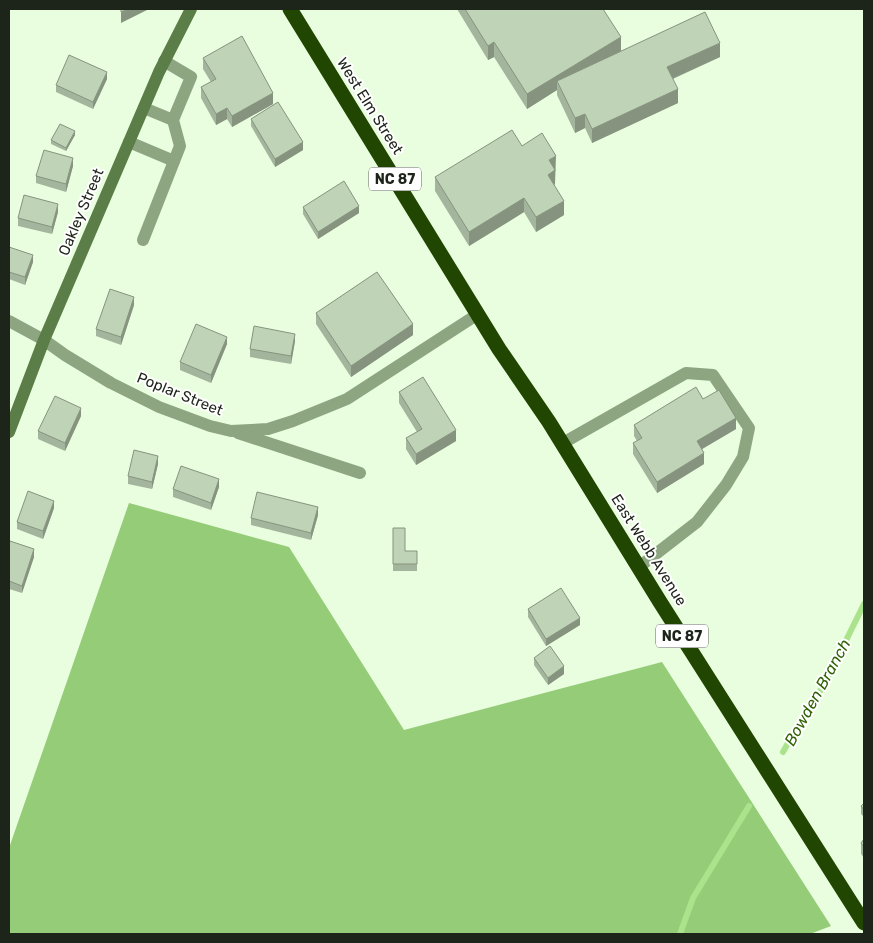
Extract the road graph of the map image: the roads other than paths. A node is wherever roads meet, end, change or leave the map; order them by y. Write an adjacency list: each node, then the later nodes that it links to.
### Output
1 (191, 9): 3 (street, Oakley Street)
2 (290, 9): 9 (highway, West Elm Street / NC 87)
3 (164, 61): 4 (street, Oakley Street); 5 (street)
4 (144, 108): 5 (street); 6 (street, Oakley Street)
5 (173, 120): 7 (street)
6 (129, 142): 7 (street); 11 (street, Oakley Street)
7 (174, 161): 8 (street)
8 (143, 240)
9 (478, 314): 12 (highway, West Elm Street / NC 87); 13 (street, Poplar Street)
10 (9, 321): 11 (street, Poplar Street)
11 (44, 340): 13 (street, Poplar Street); 14 (street, Oakley Street)
12 (499, 349): 15 (highway, East Webb Avenue / NC 87)
13 (231, 431): 16 (street)
14 (9, 432)
15 (563, 443): 17 (highway, East Webb Avenue / NC 87); 17 (street)
16 (360, 473)
17 (639, 567): 18 (highway, East Webb Avenue / NC 87)
18 (864, 923)

